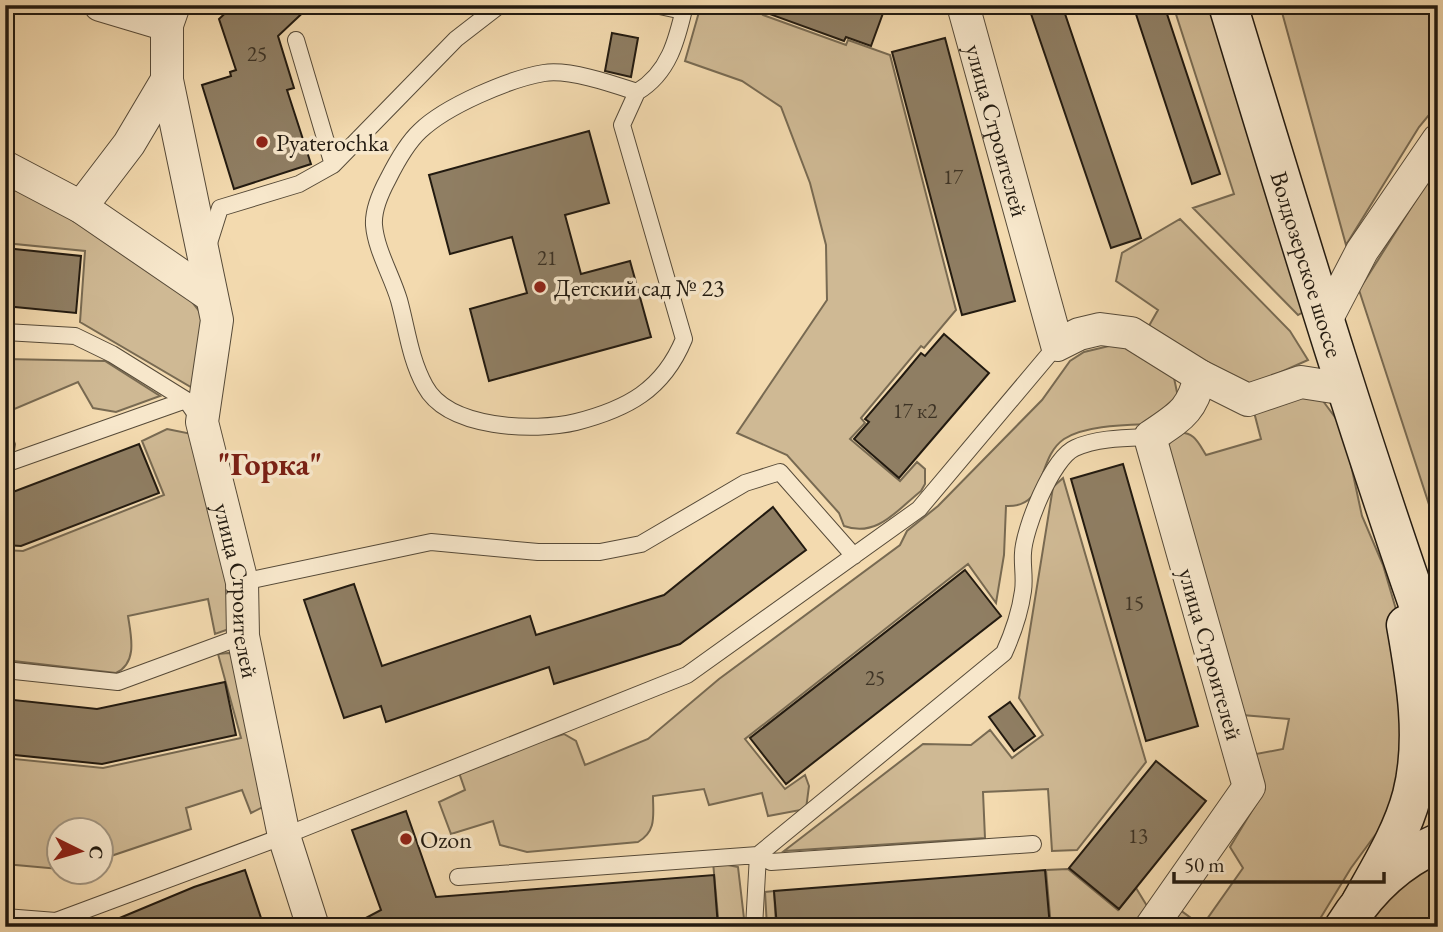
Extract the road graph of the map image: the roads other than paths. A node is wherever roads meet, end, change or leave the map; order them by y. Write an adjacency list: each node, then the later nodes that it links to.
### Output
1 (100, 5): 7 (street)
2 (500, 5): 12 (lane)
3 (655, 5): 6 (lane)
4 (963, 5): 18 (street, улица Строителей)
5 (1228, 5): 16 (main road, Волдозерское шоссе)
6 (684, 8): 10 (lane)
7 (170, 15): 9 (street, улица Строителей)
8 (296, 40): 12 (lane)
9 (166, 80): 14 (street); 15 (street, улица Строителей)
10 (637, 92): 10 (lane)
11 (1438, 140): 16 (street)
12 (333, 164): 15 (lane)
13 (5, 167): 14 (street)
14 (81, 207): 15 (street)
15 (211, 296): 21 (street, улица Строителей)
16 (1325, 322): 20 (main road, Волдозерское шоссе)
17 (5, 332): 21 (lane)
18 (1057, 345): 19 (street); 25 (lane)
19 (1200, 376): 20 (street); 22 (street)
20 (1346, 389): 24 (main road, Волдозерское шоссе)
21 (194, 411): 23 (lane); 26 (street, улица Строителей)
22 (1150, 437): 33 (lane); 39 (street, улица Строителей)
23 (5, 464)
24 (1389, 523): 28 (main road); 35 (main road)
25 (854, 556): 26 (lane); 30 (lane)
26 (242, 582): 27 (street, улица Строителей)
27 (243, 636): 29 (lane); 30 (street, улица Строителей)
28 (1438, 661)
29 (5, 670)
30 (284, 836): 36 (lane); 37 (street, улица Строителей)
31 (1438, 843): 35 (main road)
32 (1033, 844): 33 (lane)
33 (758, 855): 34 (lane); 38 (lane)
34 (458, 877)
35 (1353, 914)
36 (5, 917)
37 (313, 927)
38 (754, 927)
39 (1151, 927)

